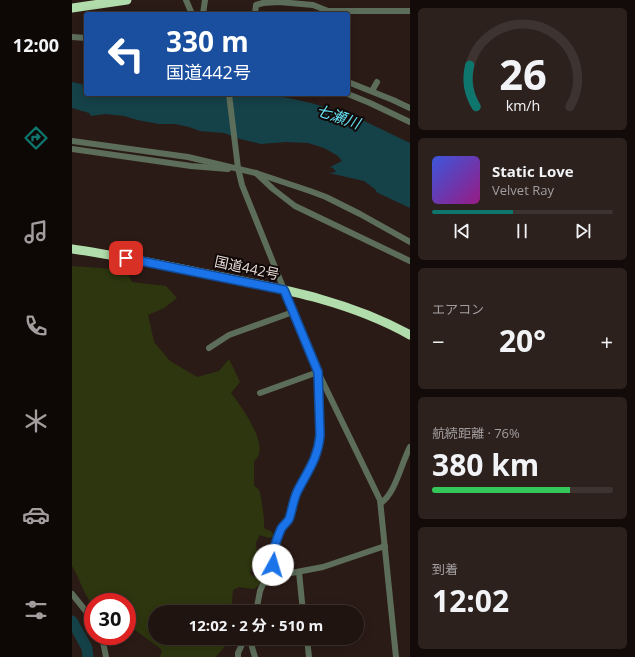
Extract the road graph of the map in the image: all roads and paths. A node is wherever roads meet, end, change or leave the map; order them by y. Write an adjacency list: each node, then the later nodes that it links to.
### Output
1 (127, 0): 4 (highway)
2 (186, 0): 6 (street)
3 (204, 0): 7 (street)
4 (72, 8)
5 (410, 11): 8 (street)
6 (191, 12)
7 (203, 12)
8 (256, 12)
9 (72, 37): 10 (street)
10 (84, 38)
11 (377, 82): 13 (street)
12 (350, 83): 13 (street)
13 (372, 91): 16 (street)
14 (350, 95): 17 (street)
15 (229, 96): 20 (street)
16 (410, 108)
17 (410, 122)
18 (72, 141): 20 (street)
19 (72, 149): 20 (street)
20 (237, 164): 21 (street); 25 (street)
21 (256, 173): 22 (street); 24 (street)
22 (410, 242)
23 (72, 249): 25 (highway, 国道442号)
24 (410, 262)
25 (284, 290): 26 (street); 27 (highway, 国道442号)
26 (293, 312): 28 (street); 29 (street)
27 (410, 335)
28 (209, 348)
29 (318, 372): 30 (street); 32 (street); 35 (street)
30 (260, 393)
31 (410, 447): 32 (street)
32 (381, 503): 33 (street)
33 (386, 546): 34 (street); 48 (street)
34 (298, 572): 35 (street); 38 (street)
35 (270, 577): 37 (street)
36 (72, 594): 39 (street)
37 (257, 605)
38 (303, 605)
39 (84, 609)
40 (104, 645): 44 (street)
41 (242, 645): 45 (street)
42 (252, 645): 46 (street)
43 (308, 645): 47 (street)
44 (106, 657)
45 (238, 657)
46 (255, 657)
47 (309, 657)
48 (396, 657)

